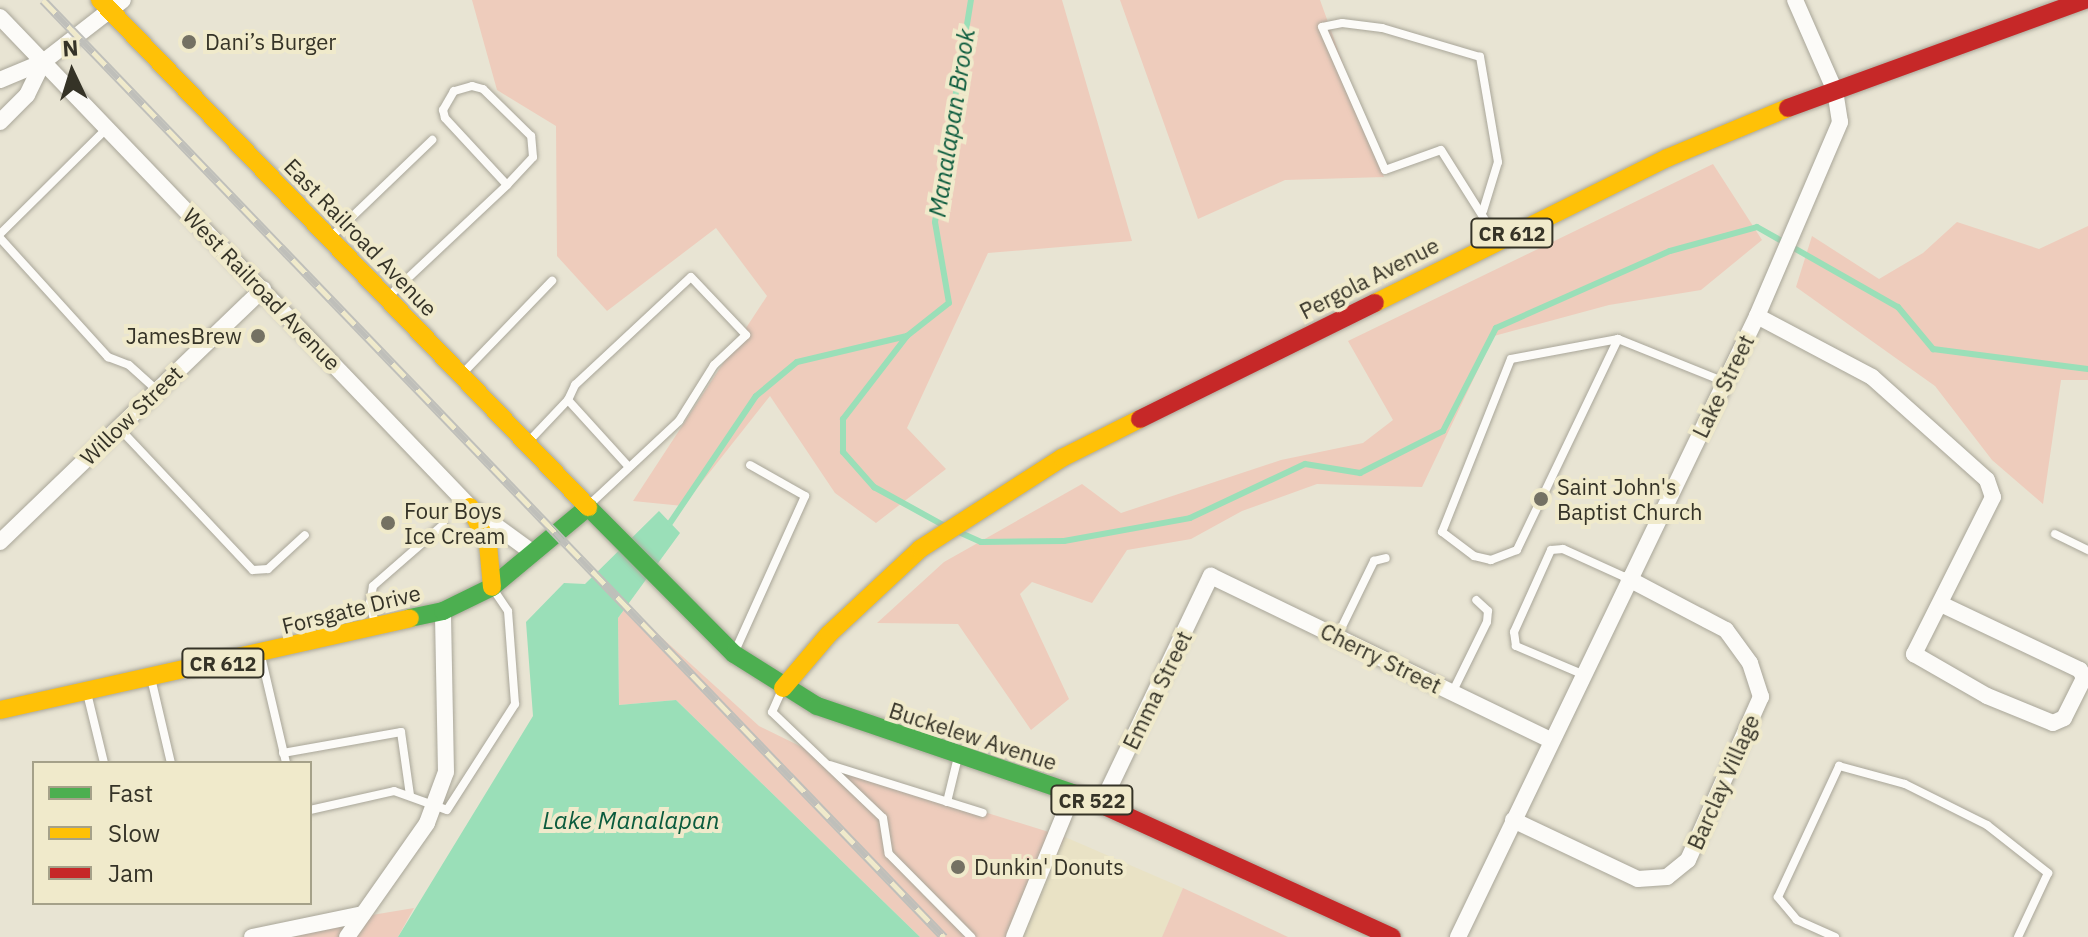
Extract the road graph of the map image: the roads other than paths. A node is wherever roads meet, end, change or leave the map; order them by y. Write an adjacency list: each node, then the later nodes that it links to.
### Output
1 (1795, 0): 7 (street, Lake Street)
2 (2085, 0): 7 (main road, Pergola Avenue / CR 612)
3 (110, 3): 5 (street); 14 (main road, East Railroad Avenue / CR 522)
4 (0, 17): 5 (street, West Railroad Avenue)
5 (43, 62): 6 (street); 8 (street); 9 (street, West Railroad Avenue)
6 (0, 80)
7 (1835, 91): 15 (main road, Pergola Avenue / CR 612); 19 (street, Lake Street)
8 (0, 122)
9 (107, 128): 13 (lane); 17 (street, West Railroad Avenue)
10 (432, 140): 14 (lane)
11 (507, 185): 11 (lane); 18 (lane)
12 (1483, 211): 12 (lane); 15 (lane)
13 (0, 236): 23 (lane)
14 (328, 239): 18 (main road, East Railroad Avenue / CR 522)
15 (1498, 239): 50 (main road, Pergola Avenue / CR 612)
16 (552, 281): 21 (lane)
17 (263, 289): 23 (street, Willow Street); 29 (street, West Railroad Avenue)
18 (387, 298): 21 (main road, East Railroad Avenue / CR 522)
19 (1757, 316): 22 (street, Lake Street); 42 (street)
20 (1618, 339): 20 (lane); 22 (lane)
21 (461, 375): 26 (main road, East Railroad Avenue / CR 522)
22 (1726, 383): 39 (street, Lake Street)
23 (157, 390): 25 (street, Willow Street)
24 (568, 400): 26 (lane); 28 (lane); 28 (lane)
25 (118, 427): 33 (lane); 34 (street, Willow Street)
26 (527, 444): 30 (main road, East Railroad Avenue / CR 522)
27 (750, 465): 46 (lane)
28 (628, 466): 30 (lane)
29 (470, 507): 36 (street, West Railroad Avenue); 40 (main road)
30 (588, 507): 36 (main road, Forsgate Drive / CR 612); 46 (main road, Buckelew Avenue / CR 522)
31 (443, 525): 44 (lane)
32 (2055, 534): 35 (lane)
33 (305, 535)
34 (0, 542)
35 (2088, 550)
36 (532, 552): 40 (main road, Forsgate Drive / CR 612)
37 (1386, 558): 45 (lane)
38 (1211, 576): 45 (street, Cherry Street); 63 (street, Emma Street)
39 (1629, 579): 48 (street, Lake Street); 48 (lane); 67 (street, Barclay Village)
40 (492, 587): 43 (main road, Forsgate Drive / CR 612); 64 (lane)
41 (1476, 600): 52 (lane)
42 (1941, 604): 42 (street)
43 (443, 611): 44 (main road, Forsgate Drive / CR 612); 64 (street)
44 (376, 628): 47 (main road, Forsgate Drive / CR 612)
45 (1337, 637): 52 (street, Cherry Street)
46 (734, 654): 50 (main road, Buckelew Avenue / CR 522)
47 (261, 655): 49 (main road, Forsgate Drive / CR 612); 56 (lane)
48 (1582, 674): 54 (street, Lake Street)
49 (151, 678): 51 (main road, Forsgate Drive / CR 612); 58 (lane)
50 (783, 688): 55 (main road, Buckelew Avenue / CR 522); 59 (lane)
51 (87, 692): 53 (main road, Forsgate Drive / CR 612); 57 (lane)
52 (1452, 694): 54 (street, Cherry Street)
53 (0, 710)
54 (1551, 740): 67 (street, Lake Street)
55 (958, 756): 60 (main road, Buckelew Avenue / CR 522); 62 (lane)
56 (284, 758): 61 (lane)
57 (104, 761)
58 (171, 761)
59 (826, 763): 62 (lane); 71 (lane)
60 (1073, 793): 63 (main road, Buckelew Avenue / CR 522); 72 (street)
61 (410, 795): 64 (lane); 65 (lane)
62 (947, 802): 66 (lane)
63 (1102, 803): 73 (main road, Buckelew Avenue / CR 522)
64 (434, 809): 68 (street)
65 (312, 810)
66 (983, 813)
67 (1513, 820): 74 (street, Lake Street)
68 (363, 914): 69 (street); 70 (street)
69 (252, 937)
70 (347, 937)
71 (971, 937)
72 (1014, 937)
73 (1392, 937)
74 (1458, 937)
75 (1835, 937): 76 (lane)
76 (2018, 937)

